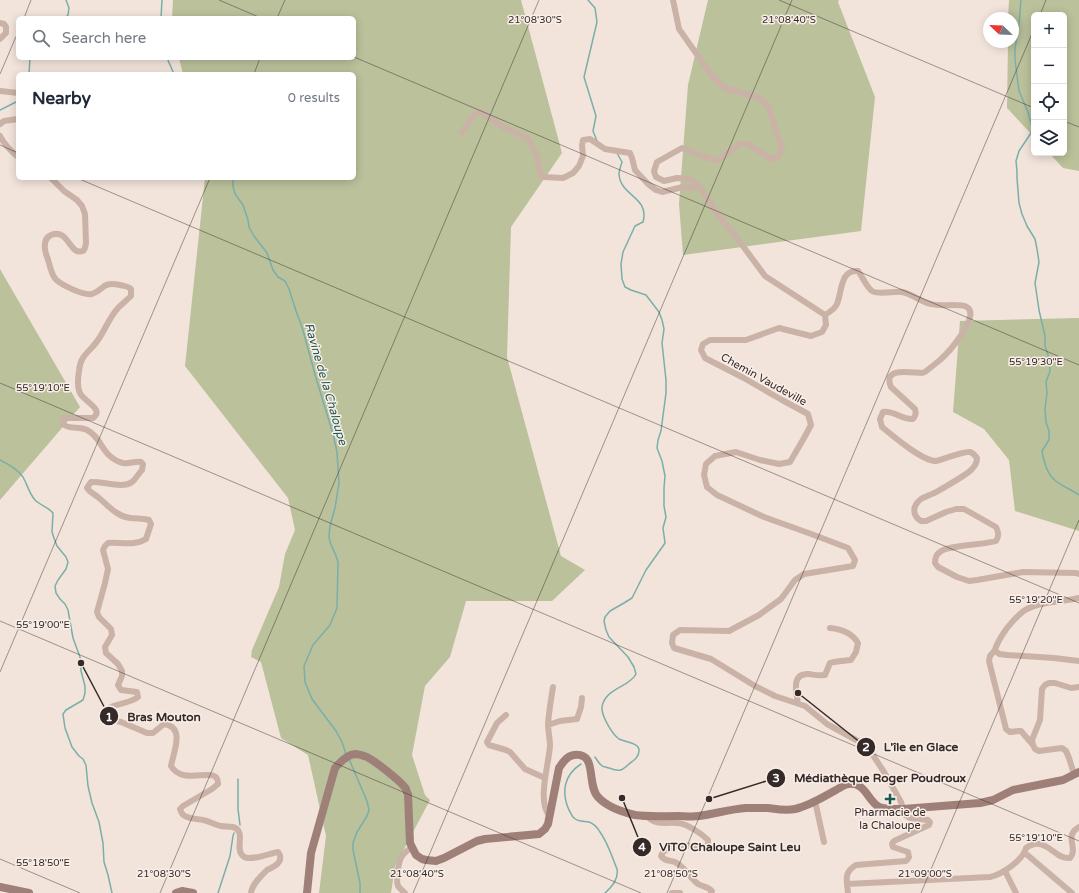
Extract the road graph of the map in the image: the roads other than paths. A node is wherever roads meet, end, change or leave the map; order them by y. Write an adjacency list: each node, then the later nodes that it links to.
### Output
1 (673, 0): 12 (street)
2 (0, 23): 3 (street)
3 (0, 39)
4 (0, 91): 5 (street)
5 (16, 93)
6 (16, 119): 7 (street)
7 (0, 124)
8 (462, 132): 12 (street)
9 (0, 136): 10 (street)
10 (16, 155)
11 (53, 180): 42 (street)
12 (701, 188): 13 (street)
13 (825, 315): 14 (street); 22 (street, Chemin Vaudeville)
14 (1079, 574)
15 (1079, 598): 17 (street)
16 (830, 628): 22 (street)
17 (995, 650): 18 (street); 25 (street)
18 (1079, 661)
19 (552, 687): 24 (street)
20 (1079, 687): 25 (street)
21 (582, 698): 24 (street)
22 (798, 704): 29 (street, Chemin Vaudeville)
23 (506, 715): 27 (street)
24 (548, 725): 27 (street)
25 (1033, 745): 26 (street)
26 (1077, 773): 29 (main road)
27 (545, 778): 30 (street)
28 (815, 801): 29 (main road); 31 (main road); 33 (street)
29 (903, 809): 37 (street)
30 (549, 816): 31 (main road); 34 (main road)
31 (649, 816): 47 (street)
32 (1079, 827): 35 (street)
33 (824, 842)
34 (412, 847): 43 (main road); 44 (street)
35 (1025, 853): 36 (street); 50 (street)
36 (1006, 871): 37 (street); 49 (street)
37 (847, 884): 48 (street)
38 (0, 887): 39 (main road)
39 (29, 893)
40 (176, 893): 41 (main road)
41 (193, 893)
42 (251, 893)
43 (308, 893)
44 (405, 893)
45 (672, 893): 46 (street)
46 (680, 893)
47 (711, 893)
48 (848, 893)
49 (1016, 893)
50 (1072, 893)

